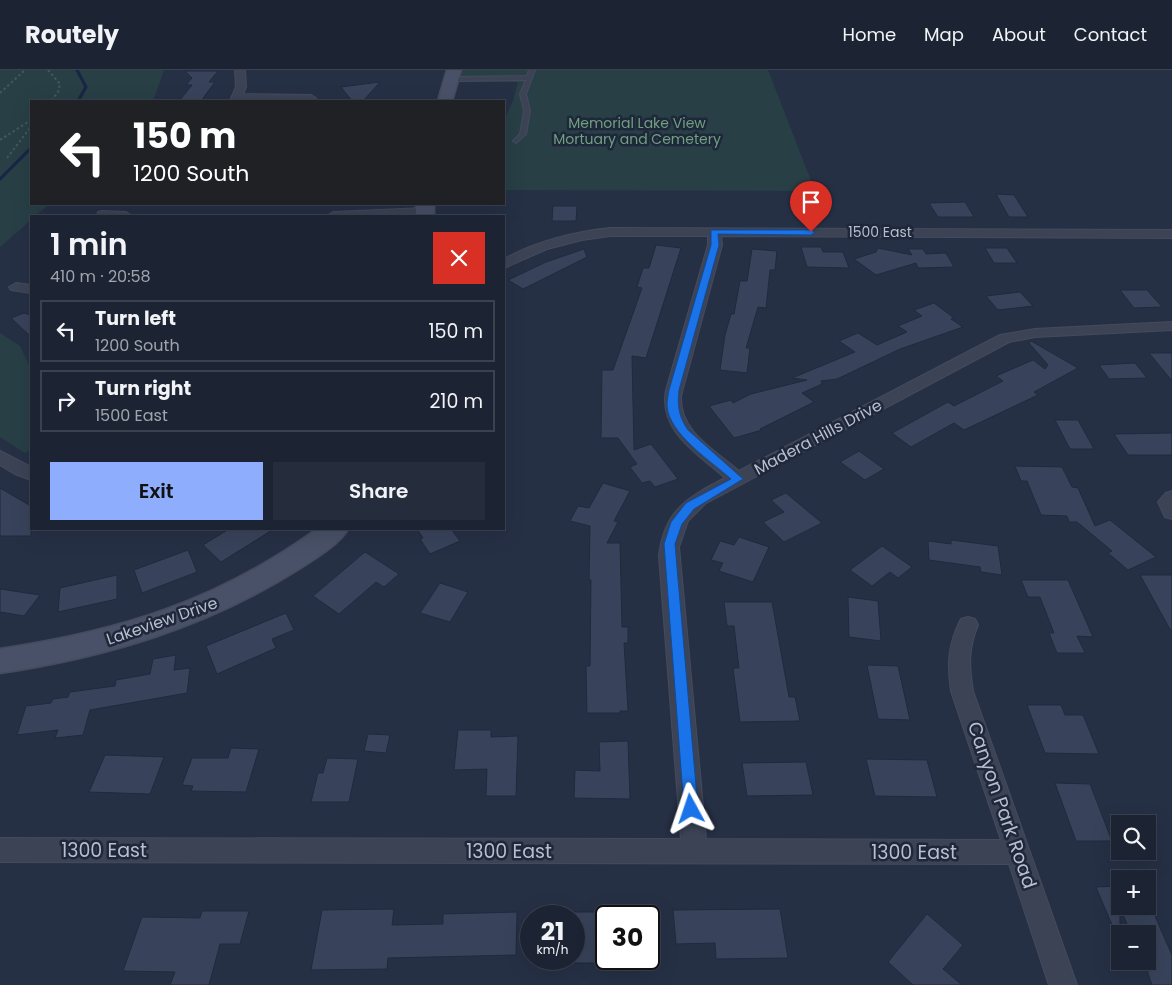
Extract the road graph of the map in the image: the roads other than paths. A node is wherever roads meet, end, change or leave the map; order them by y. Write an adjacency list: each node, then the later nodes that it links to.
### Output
1 (240, 70): 6 (street)
2 (532, 70): 4 (lane)
3 (453, 74): 4 (lane); 7 (street)
4 (530, 78): 8 (lane)
5 (311, 98): 6 (street)
6 (236, 99)
7 (445, 100)
8 (516, 141)
9 (425, 211): 10 (street)
10 (351, 215)
11 (714, 232): 12 (street, 1500 East); 13 (street, 1500 East); 19 (street)
12 (1172, 234)
13 (505, 263)
14 (16, 287): 15 (street)
15 (30, 289)
16 (1172, 326): 19 (street, Madera Hills Drive)
17 (0, 457): 18 (street)
18 (30, 474)
19 (738, 479): 26 (street, Madera Hills Drive)
20 (1172, 497): 21 (street)
21 (1172, 512)
22 (334, 530): 24 (street, Lakeview Drive)
23 (968, 625): 27 (street, Canyon Park Road)
24 (0, 661)
25 (0, 850): 26 (street, 1300 East)
26 (695, 852): 27 (street, 1300 East)
27 (1018, 852): 28 (street, Canyon Park Road)
28 (1063, 985)

